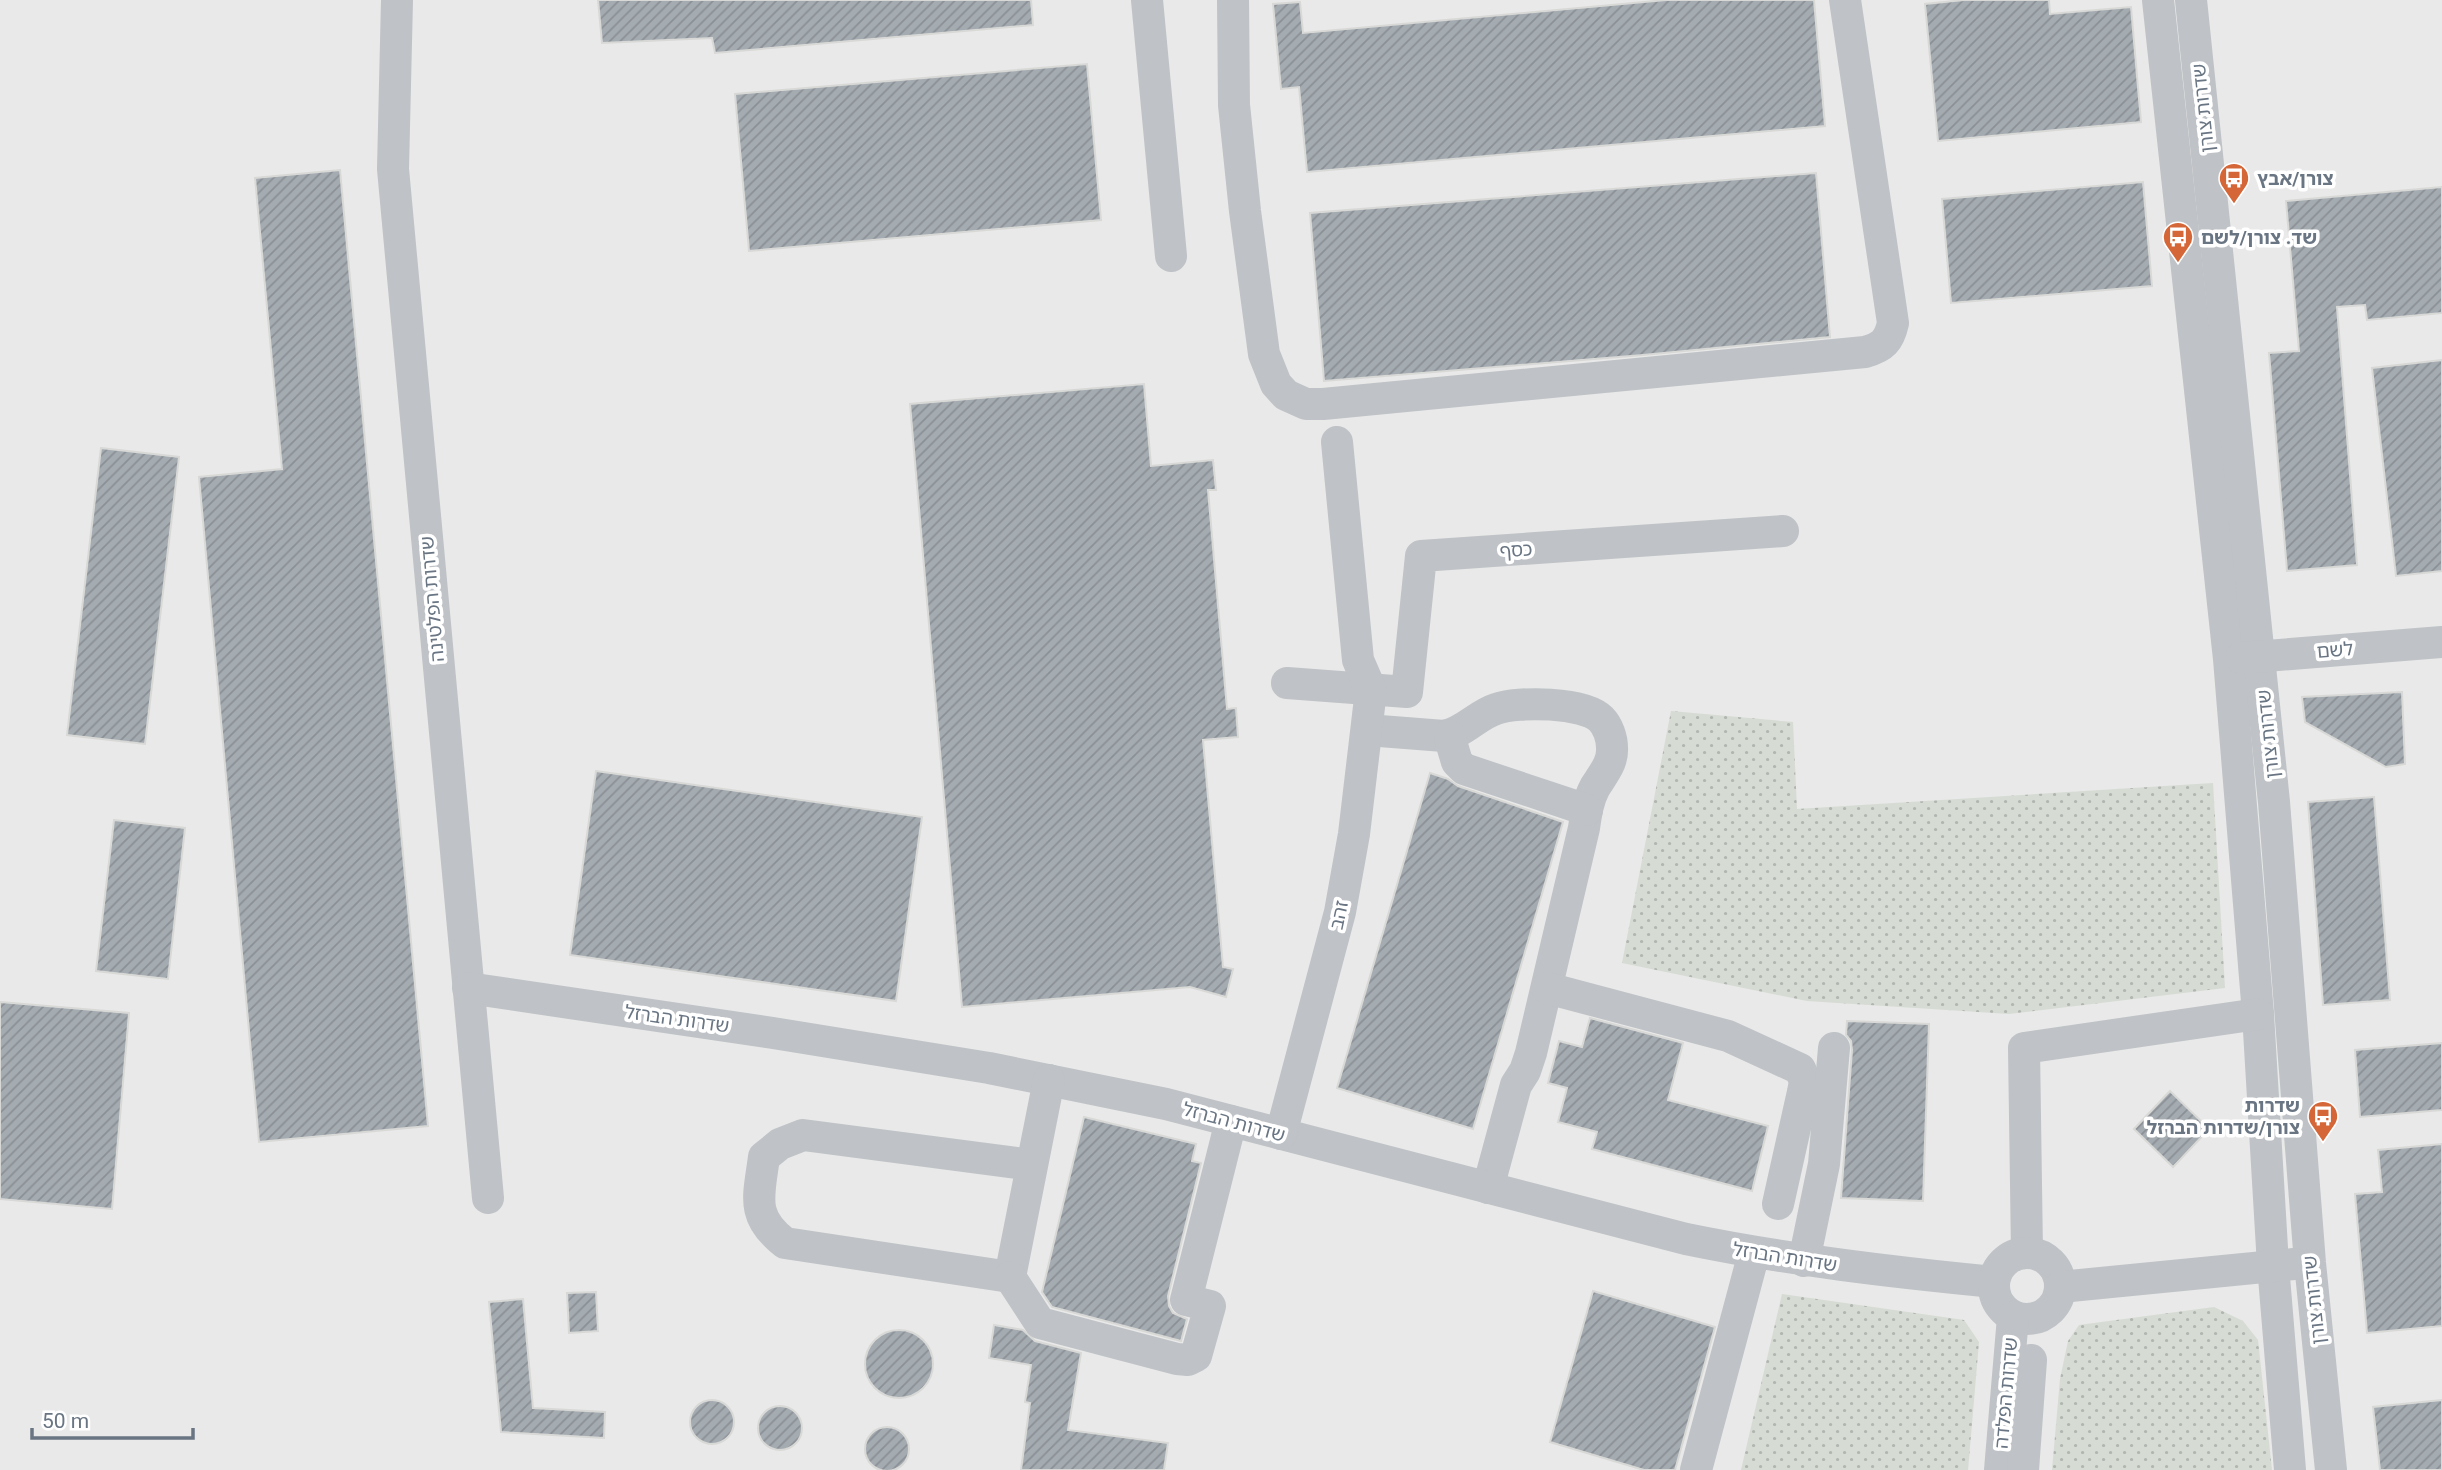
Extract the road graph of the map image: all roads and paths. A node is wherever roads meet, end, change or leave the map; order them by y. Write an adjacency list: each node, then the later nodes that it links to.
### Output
1 (397, 0): 18 (street, שדרות הפלטינה)
2 (1147, 0): 7 (street)
3 (1233, 0): 4 (street)
4 (1845, 0)
5 (2158, 0): 12 (street, שדרות צורן)
6 (2191, 0): 11 (street, שדרות צורן)
7 (1171, 256)
8 (1337, 442): 14 (street)
9 (1783, 531): 14 (street, כסף)
10 (2442, 642): 11 (street, לשם)
11 (2260, 656): 12 (street, לשם); 32 (street, שדרות צורן)
12 (2229, 659): 20 (street, שדרות צורן)
13 (1287, 683): 14 (street)
14 (1371, 690): 15 (street, זהב)
15 (1367, 730): 16 (street); 24 (street, זהב)
16 (1448, 735): 17 (street); 17 (street)
17 (1587, 810): 19 (street)
18 (468, 988): 22 (street, שדרות הברזל); 27 (street, שדרות הפלטינה)
19 (1546, 988): 26 (street); 28 (street)
20 (2258, 1014): 30 (street); 33 (street, שדרות צורן)
21 (1834, 1048): 31 (street)
22 (1049, 1080): 23 (street, שדרות הברזל); 25 (street)
23 (1231, 1121): 24 (street, שדרות הברזל); 34 (street)
24 (1281, 1134): 26 (street, שדרות הברזל)
25 (1032, 1165): 34 (street); 34 (street)
26 (1488, 1188): 29 (street, שדרות הברזל)
27 (488, 1198)
28 (1778, 1205)
29 (1754, 1253): 31 (street, שדרות הברזל); 38 (street)
30 (2026, 1253): 35 (street); 36 (street)
31 (1804, 1261): 35 (street, שדרות הברזל)
32 (2310, 1263): 33 (street); 42 (street, שדרות צורן)
33 (2273, 1265): 36 (street); 41 (street, שדרות צורן)
34 (1010, 1277)
35 (1994, 1283): 37 (street)
36 (2060, 1287): 37 (street)
37 (2023, 1318): 39 (street, שדרות הפלדה); 40 (street, שדרות הפלדה)
38 (1696, 1470)
39 (2000, 1470)
40 (2024, 1470)
41 (2290, 1470)
42 (2331, 1470)

